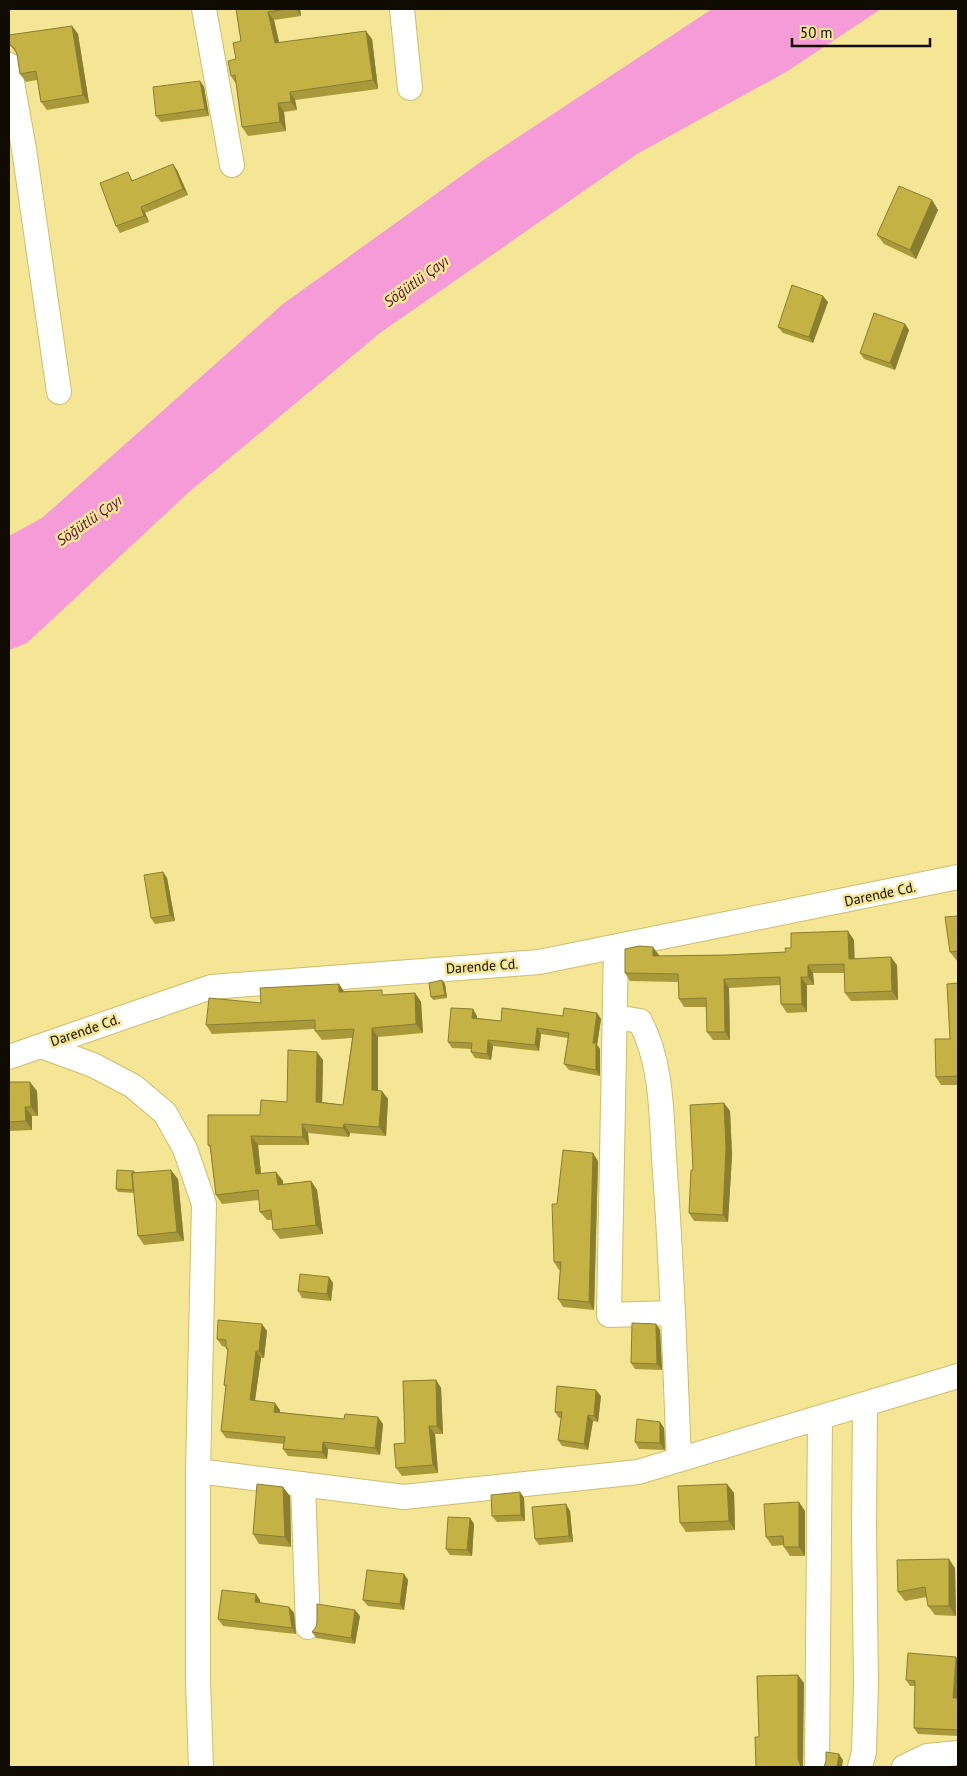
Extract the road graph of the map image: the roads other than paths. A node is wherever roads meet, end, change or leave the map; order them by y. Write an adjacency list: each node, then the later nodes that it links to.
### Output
1 (204, 9): 5 (street)
2 (402, 9): 4 (street)
3 (9, 65): 6 (street)
4 (410, 88)
5 (232, 165)
6 (58, 392)
7 (958, 877): 8 (street, Darende Cd.)
8 (616, 947): 9 (street); 10 (street, Darende Cd.)
9 (615, 1017): 12 (street); 12 (street)
10 (40, 1046): 11 (street, Darende Cd.); 17 (street)
11 (9, 1057)
12 (672, 1313): 16 (street)
13 (958, 1376): 14 (street)
14 (865, 1404): 15 (street); 23 (street)
15 (820, 1418): 16 (street); 22 (street)
16 (679, 1460): 18 (street)
17 (198, 1471): 18 (street); 21 (street)
18 (303, 1484): 19 (street)
19 (308, 1628)
20 (958, 1753): 24 (street)
21 (201, 1767)
22 (817, 1767)
23 (860, 1767)
24 (904, 1767)

